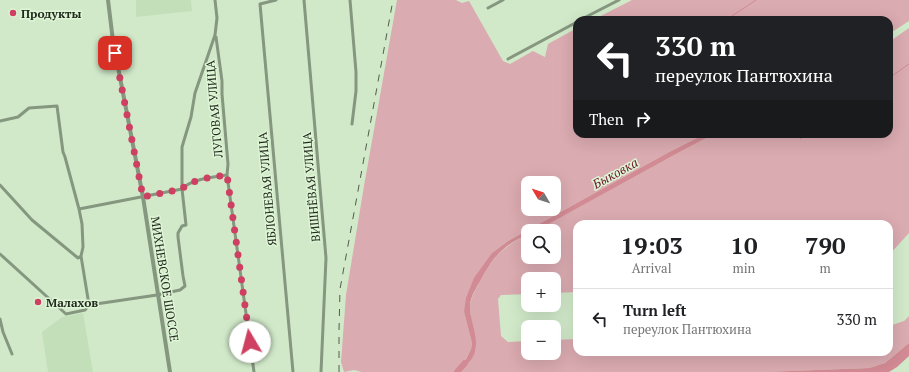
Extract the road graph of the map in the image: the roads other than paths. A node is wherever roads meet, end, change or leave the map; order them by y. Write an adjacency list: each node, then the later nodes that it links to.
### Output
1 (108, 0): 18 (street, МИХНЕВСКОЕ ШОССЕ)
2 (216, 0): 11 (street)
3 (276, 0): 28 (street, ЯБЛОНЕВАЯ УЛИЦА)
4 (304, 0): 29 (street, ВИШНЁВАЯ УЛИЦА)
5 (350, 0): 14 (street)
6 (503, 0): 8 (street)
7 (619, 0): 9 (street)
8 (488, 8)
9 (588, 16)
10 (573, 24): 12 (street)
11 (216, 35): 15 (street, ЛУГОВАЯ УЛИЦА); 17 (street)
12 (508, 59)
13 (0, 121): 19 (street)
14 (352, 124)
15 (227, 175): 17 (street); 27 (street, ЛУГОВАЯ УЛИЦА)
16 (0, 185): 21 (street)
17 (182, 189): 18 (street); 22 (street)
18 (143, 197): 19 (street); 22 (street, МИХНЕВСКОЕ ШОССЕ)
19 (79, 209): 21 (street)
20 (0, 254): 23 (street)
21 (81, 256): 23 (street)
22 (157, 295): 23 (street); 26 (street, МИХНЕВСКОЕ ШОССЕ)
23 (89, 305)
24 (0, 319): 25 (street)
25 (12, 354)
26 (170, 372)
27 (254, 372)
28 (293, 372)
29 (321, 372)

